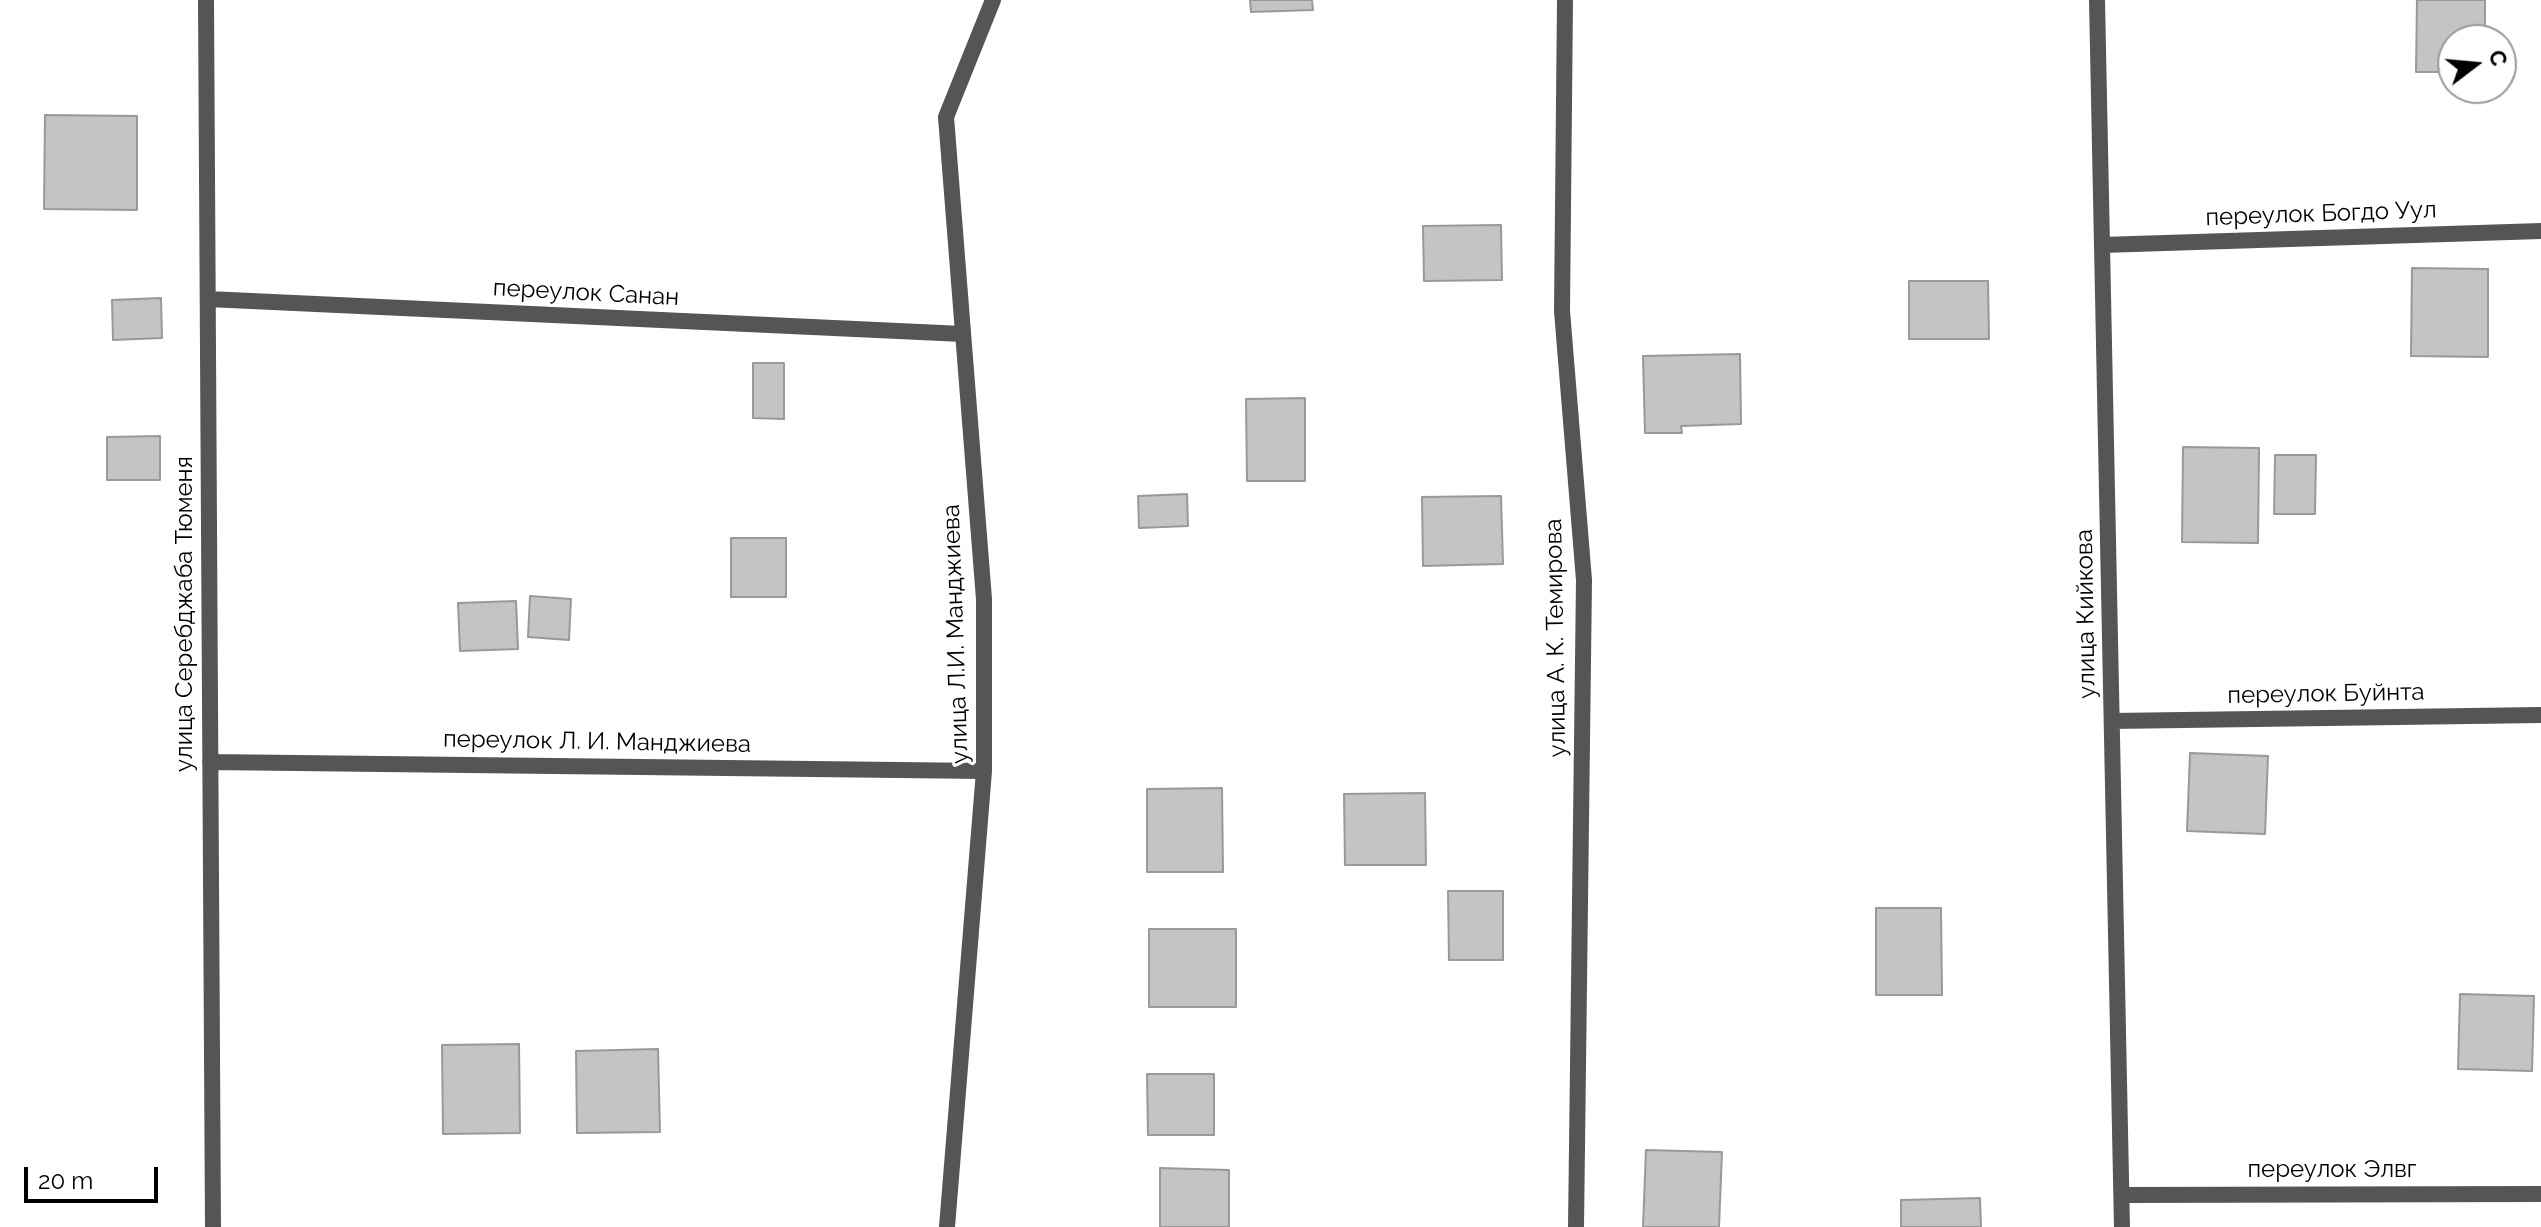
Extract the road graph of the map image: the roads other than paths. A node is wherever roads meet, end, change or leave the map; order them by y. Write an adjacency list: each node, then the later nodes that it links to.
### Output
1 (206, 0): 7 (street, улица Серебджаба Тюменя)
2 (993, 0): 8 (street, улица Л.И. Манджиева)
3 (1565, 0): 17 (street, улица А. К. Темирова)
4 (2097, 0): 6 (street, улица Кийкова)
5 (2541, 231): 6 (street, переулок Богдо Уул)
6 (2102, 245): 10 (street, улица Кийкова)
7 (208, 299): 8 (street, переулок Санан); 11 (street, улица Серебджаба Тюменя)
8 (963, 334): 12 (street, улица Л.И. Манджиева)
9 (2541, 715): 10 (street, переулок Буйнта)
10 (2112, 721): 14 (street, улица Кийкова)
11 (210, 762): 12 (street, переулок Л. И. Манджиева); 15 (street, улица Серебджаба Тюменя)
12 (984, 771): 16 (street, улица Л.И. Манджиева)
13 (2541, 1194): 14 (street, переулок Элвг)
14 (2123, 1195): 18 (street, улица Кийкова)
15 (213, 1227)
16 (947, 1227)
17 (1576, 1227)
18 (2122, 1227)

